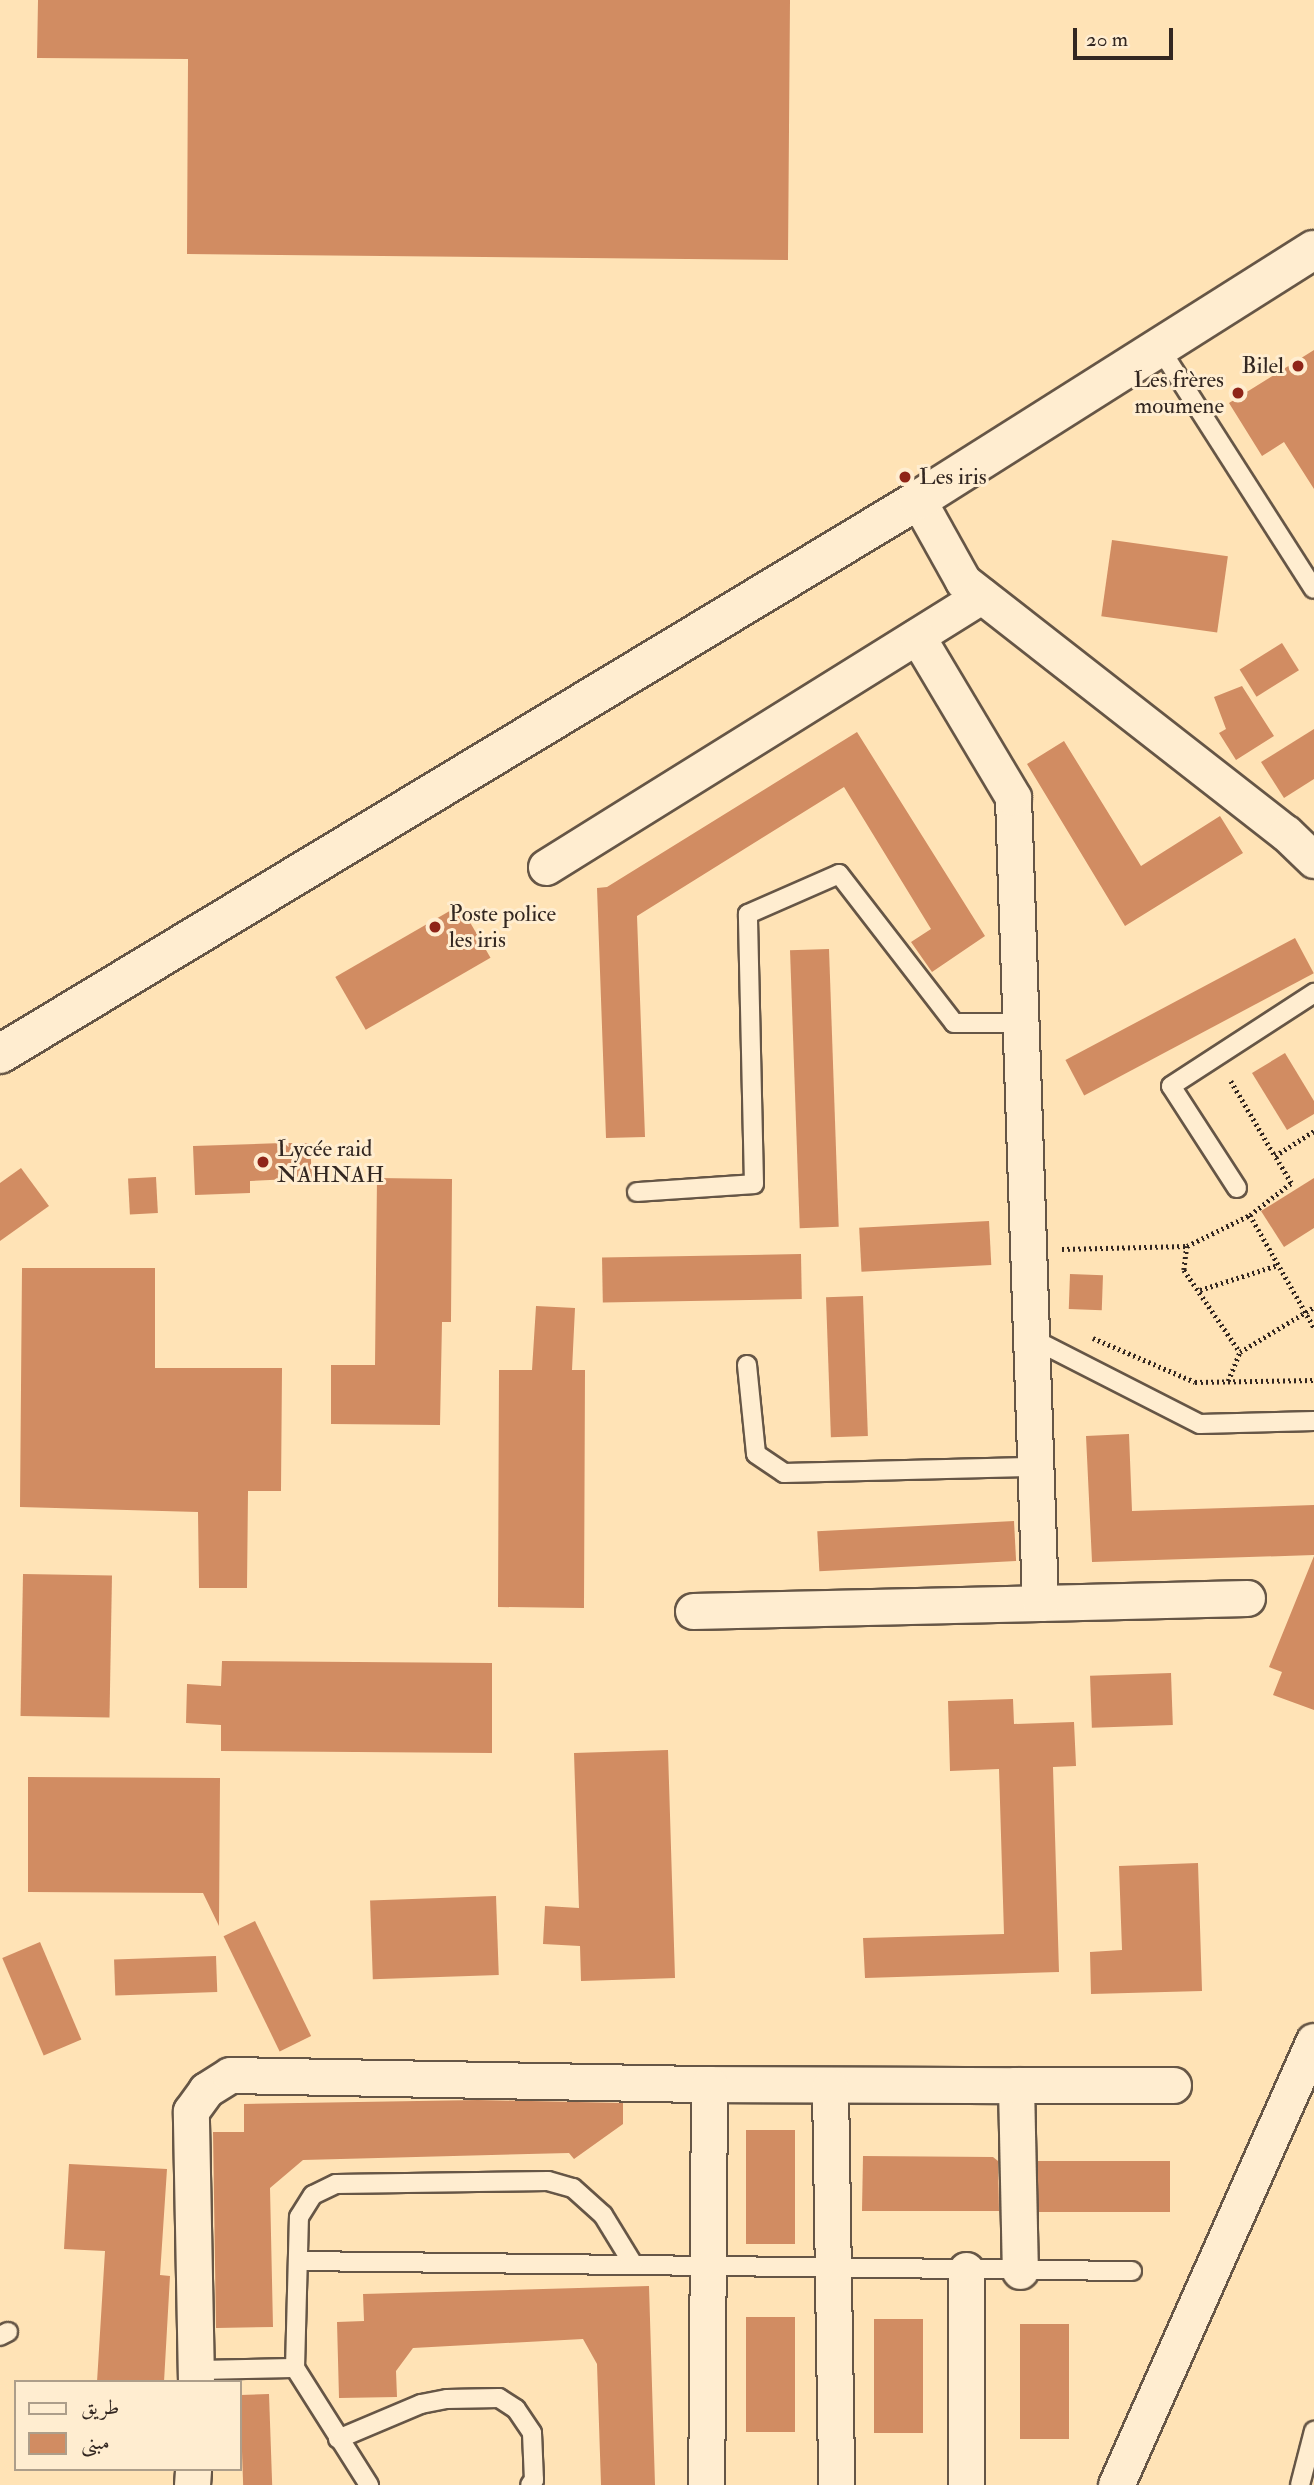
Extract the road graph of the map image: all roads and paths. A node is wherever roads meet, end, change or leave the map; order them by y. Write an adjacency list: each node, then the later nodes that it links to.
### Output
1 (1314, 250): 2 (street)
2 (1159, 347): 3 (street); 4 (lane)
3 (918, 500): 5 (street); 11 (street)
4 (1314, 589)
5 (981, 596): 6 (street); 7 (street)
6 (917, 636): 8 (street); 10 (street)
7 (1314, 860)
8 (547, 867)
9 (1314, 993): 15 (lane)
10 (1021, 1023): 16 (lane); 19 (street)
11 (0, 1054)
12 (1240, 1075): 14 (path)
13 (1314, 1131): 14 (path)
14 (1275, 1156): 17 (path)
15 (1237, 1188)
16 (637, 1192)
17 (1250, 1215): 18 (path); 20 (path)
18 (1187, 1246): 19 (path); 21 (path)
19 (1030, 1250): 26 (street)
20 (1278, 1265): 21 (path); 23 (path)
21 (1200, 1290): 27 (path)
22 (1314, 1307): 23 (path)
23 (1305, 1312): 24 (path); 27 (path)
24 (1314, 1327)
25 (1089, 1336): 30 (path)
26 (1033, 1339): 31 (lane); 32 (street)
27 (1240, 1352): 30 (path)
28 (747, 1365): 32 (lane)
29 (1314, 1380): 30 (path)
30 (1228, 1381)
31 (1314, 1421)
32 (1038, 1467): 34 (street)
33 (1247, 1598): 34 (street)
34 (1040, 1603): 35 (street)
35 (693, 1611)
36 (1314, 2041): 57 (street)
37 (709, 2084): 40 (street); 43 (street); 49 (street)
38 (1016, 2085): 39 (street); 40 (street); 47 (street)
39 (1173, 2085)
40 (830, 2088): 44 (street)
41 (298, 2261): 42 (lane); 42 (lane); 48 (lane)
42 (634, 2264): 43 (lane)
43 (708, 2265): 44 (lane); 54 (street)
44 (831, 2267): 45 (lane); 55 (street)
45 (966, 2270): 47 (lane); 56 (street)
46 (1132, 2270): 47 (lane)
47 (1020, 2271)
48 (296, 2368): 49 (lane); 51 (lane)
49 (197, 2376)
50 (1314, 2431): 58 (lane)
51 (338, 2439): 52 (lane); 53 (lane)
52 (369, 2485)
53 (530, 2485)
54 (706, 2485)
55 (836, 2485)
56 (966, 2485)
57 (1115, 2485)
58 (1300, 2485)

